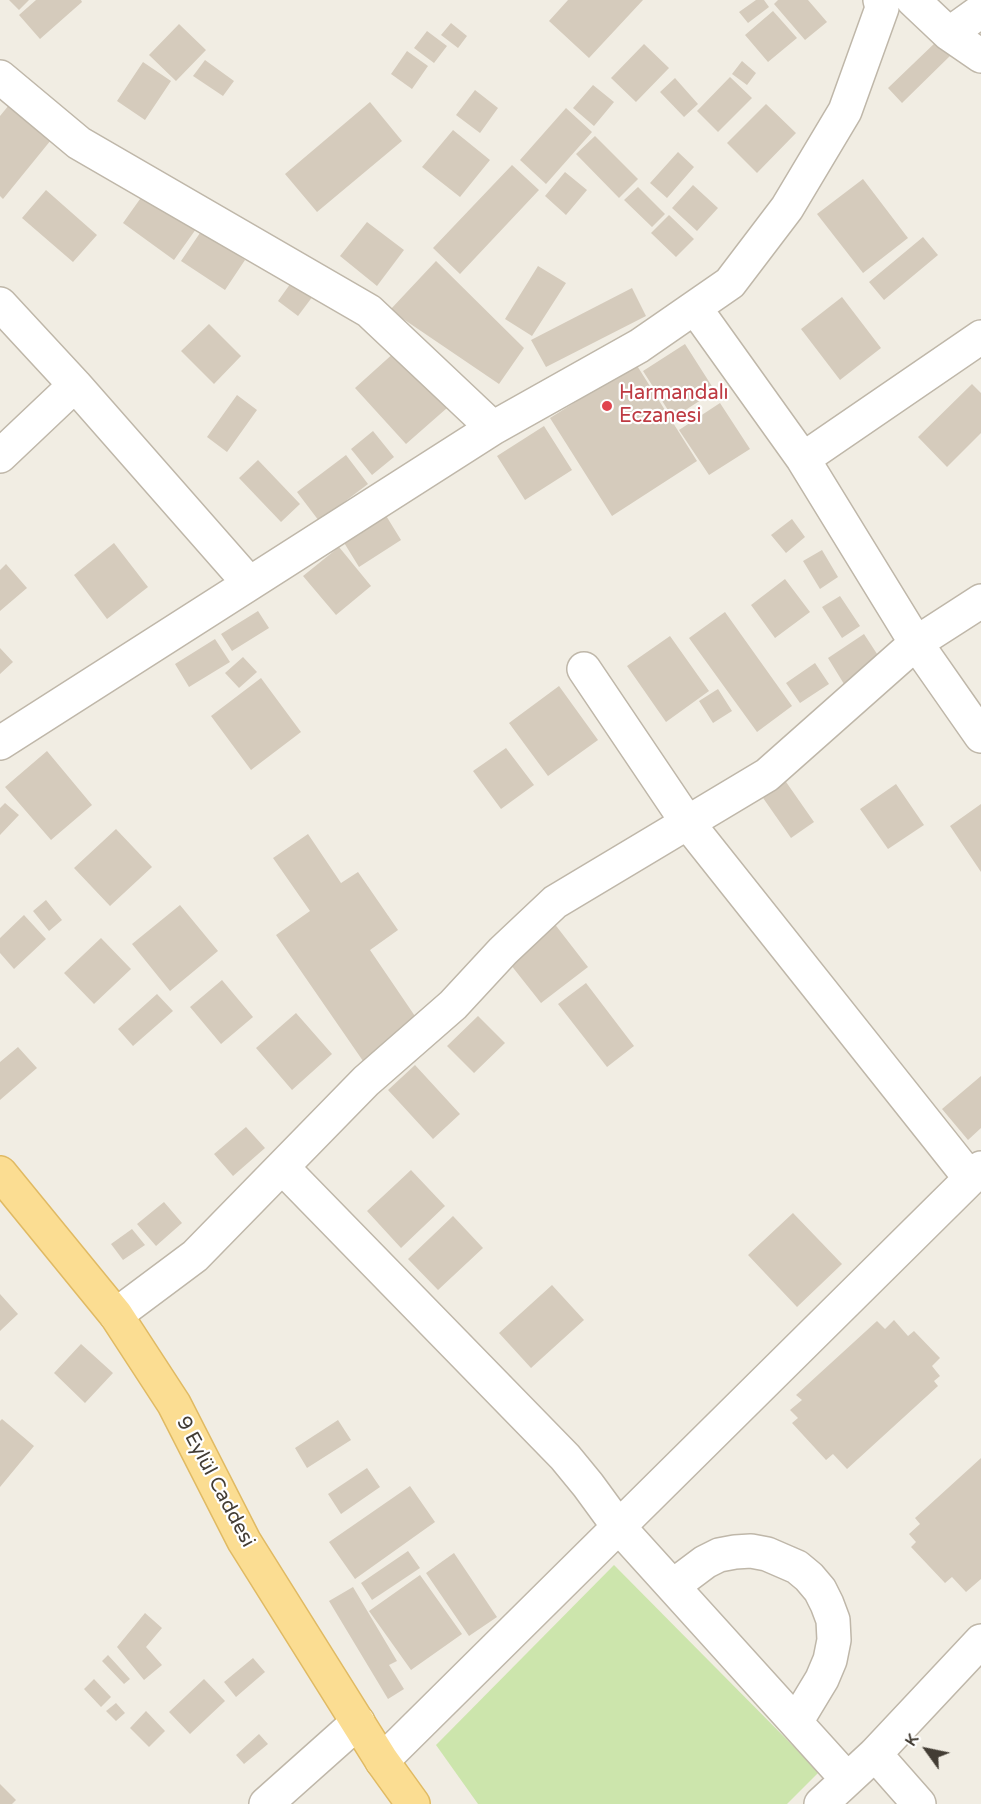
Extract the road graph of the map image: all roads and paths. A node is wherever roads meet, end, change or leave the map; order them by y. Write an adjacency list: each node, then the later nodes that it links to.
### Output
1 (880, 0): 8 (street)
2 (913, 0): 4 (street)
3 (981, 11): 4 (street)
4 (949, 34): 5 (street)
5 (981, 56)
6 (0, 78): 11 (street)
7 (0, 304): 10 (street)
8 (695, 308): 11 (street); 13 (street)
9 (981, 337): 13 (street)
10 (75, 386): 12 (street); 14 (street)
11 (493, 428): 14 (street)
12 (0, 456)
13 (802, 459): 16 (street)
14 (249, 583): 19 (street)
15 (981, 601): 16 (street)
16 (916, 643): 18 (street); 20 (street)
17 (584, 669): 20 (street)
18 (981, 736)
19 (0, 743)
20 (687, 822): 21 (street); 23 (street)
21 (283, 1168): 24 (street); 25 (street)
22 (0, 1173): 24 (main road, 9 Eylül Caddesi)
23 (976, 1173): 25 (street)
24 (116, 1315): 28 (main road, 9 Eylül Caddesi)
25 (618, 1526): 26 (street); 31 (street)
26 (673, 1586): 29 (street); 29 (street)
27 (981, 1641): 30 (street)
28 (357, 1722): 31 (main road, 9 Eylül Caddesi); 33 (street)
29 (796, 1722): 32 (street)
30 (875, 1754): 32 (street); 36 (street)
31 (382, 1761): 34 (main road, 9 Eylül Caddesi)
32 (847, 1779): 35 (street)
33 (266, 1804)
34 (413, 1804)
35 (822, 1804)
36 (919, 1804)

